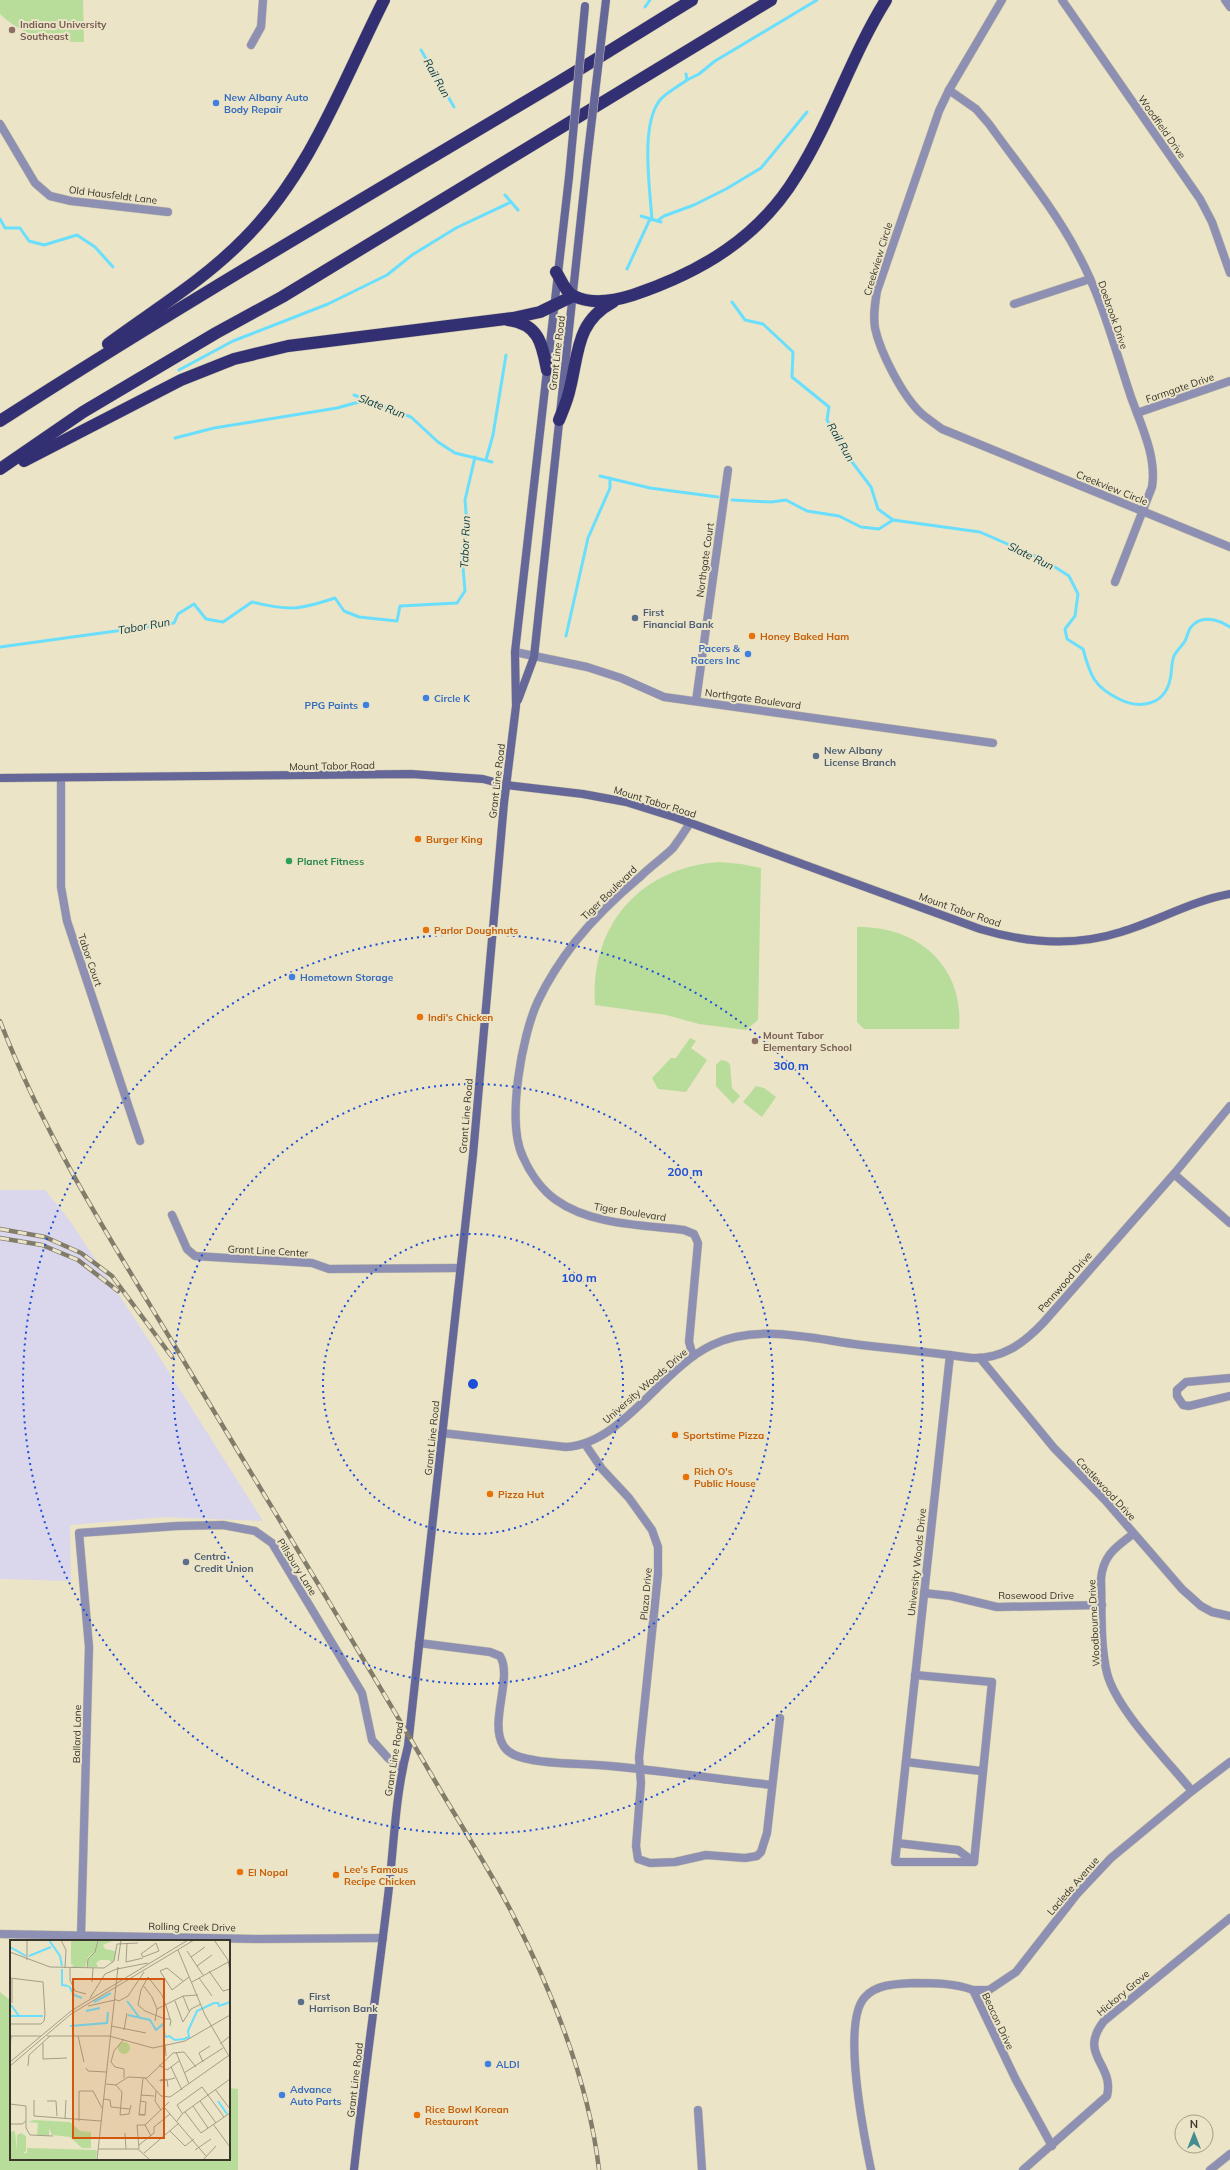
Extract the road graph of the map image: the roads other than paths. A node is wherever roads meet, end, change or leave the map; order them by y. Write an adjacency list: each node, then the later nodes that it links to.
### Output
1 (264, 0): 12 (street)
2 (384, 0): 26 (highway)
3 (606, 0): 19 (main road, Grant Line Road, bridge)
4 (692, 0): 26 (highway)
5 (771, 0): 30 (highway)
6 (886, 0): 20 (highway)
7 (1002, 0): 13 (street, Creekview Circle)
8 (1062, 0): 17 (street, Woodfield Drive)
9 (1225, 0): 11 (street)
10 (585, 3): 16 (main road, Grant Line Road, bridge)
11 (1230, 7)
12 (251, 45)
13 (949, 90): 18 (street, Doebrook Drive); 33 (street, Creekview Circle)
14 (0, 124): 15 (street, Old Hausfeldt Lane)
15 (168, 212)
16 (556, 272): 19 (highway); 22 (main road, Grant Line Road)
17 (1230, 273)
18 (1090, 279): 21 (street); 27 (street, Doebrook Drive)
19 (573, 296): 20 (highway); 22 (highway); 28 (main road, Grant Line Road)
20 (616, 300): 28 (highway)
21 (1014, 304)
22 (555, 305): 23 (highway); 24 (main road, Grant Line Road)
23 (494, 320): 24 (highway); 32 (highway)
24 (547, 370): 36 (main road, Grant Line Road)
25 (1230, 382): 27 (street, Farmgate Drive)
26 (33, 400): 29 (highway)
27 (1137, 413): 33 (street, Doebrook Drive)
28 (559, 420): 37 (main road, Grant Line Road)
29 (0, 421)
30 (0, 469)
31 (728, 470): 38 (street, Northgate Court)
32 (0, 474)
33 (1142, 511): 34 (street, Creekview Circle); 35 (street, Doebrook Drive)
34 (1230, 547)
35 (1115, 582)
36 (515, 652): 37 (street, Northgate Boulevard); 39 (main road, Grant Line Road)
37 (534, 657): 38 (street, Northgate Boulevard); 39 (main road, Grant Line Road)
38 (696, 701): 40 (street, Northgate Boulevard)
39 (516, 706): 43 (main road, Grant Line Road)
40 (993, 743)
41 (0, 778): 42 (main road, Mount Tabor Road)
42 (61, 778): 43 (main road, Mount Tabor Road); 47 (street, Tabor Court)
43 (506, 785): 44 (main road, Mount Tabor Road); 51 (main road, Grant Line Road)
44 (690, 823): 45 (main road, Mount Tabor Road); 54 (street, Tiger Boulevard)
45 (1230, 894)
46 (1230, 1106): 48 (street, Pennwood Drive)
47 (140, 1141)
48 (1174, 1174): 50 (street); 55 (street, Pennwood Drive)
49 (172, 1215): 51 (street, Grant Line Center)
50 (1230, 1223)
51 (460, 1268): 58 (main road, Grant Line Road)
52 (860, 1345): 53 (street, Pennwood Drive); 54 (street, University Woods Drive)
53 (950, 1355): 55 (street, Pennwood Drive); 62 (street, University Woods Drive)
54 (693, 1356): 59 (street, University Woods Drive)
55 (980, 1358): 61 (street, Castlewood Drive)
56 (1230, 1378): 57 (street)
57 (1230, 1396)
58 (442, 1433): 59 (street, University Woods Drive); 65 (main road, Grant Line Road)
59 (586, 1444): 71 (street, Plaza Drive)
60 (80, 1532): 70 (street, Pillsbury Lane); 79 (street, Ballard Lane)
61 (1133, 1534): 63 (street, Woodbourne Drive); 64 (street, Castlewood Drive)
62 (924, 1594): 63 (street, Rosewood Drive); 66 (street, University Woods Drive)
63 (1102, 1605): 74 (street, Woodbourne Drive)
64 (1230, 1616)
65 (420, 1643): 70 (main road, Grant Line Road); 71 (street)
66 (915, 1675): 68 (street, University Woods Drive); 72 (street)
67 (780, 1718): 73 (street, Plaza Drive)
68 (906, 1762): 72 (street); 75 (street, University Woods Drive)
69 (1230, 1762): 74 (street, Laclede Avenue)
70 (402, 1768): 80 (main road, Grant Line Road)
71 (640, 1769): 73 (street); 73 (street, Plaza Drive)
72 (982, 1771): 76 (street)
73 (772, 1785)
74 (1192, 1791): 81 (street, Laclede Avenue)
75 (897, 1843): 76 (street); 76 (street, University Woods Drive)
76 (974, 1862)
77 (1230, 1918): 83 (street, Hickory Grove)
78 (0, 1934): 79 (street, Rolling Creek Drive)
79 (81, 1936): 80 (street, Rolling Creek Drive)
80 (383, 1938): 85 (main road, Grant Line Road)
81 (973, 1990): 83 (street, Beacon Drive); 87 (street, Beacon Drive)
82 (698, 2110): 86 (street)
83 (1052, 2146): 88 (street, Hickory Grove)
84 (1230, 2154): 89 (street)
85 (354, 2170)
86 (702, 2170)
87 (871, 2170)
88 (1023, 2170)
89 (1210, 2170)

